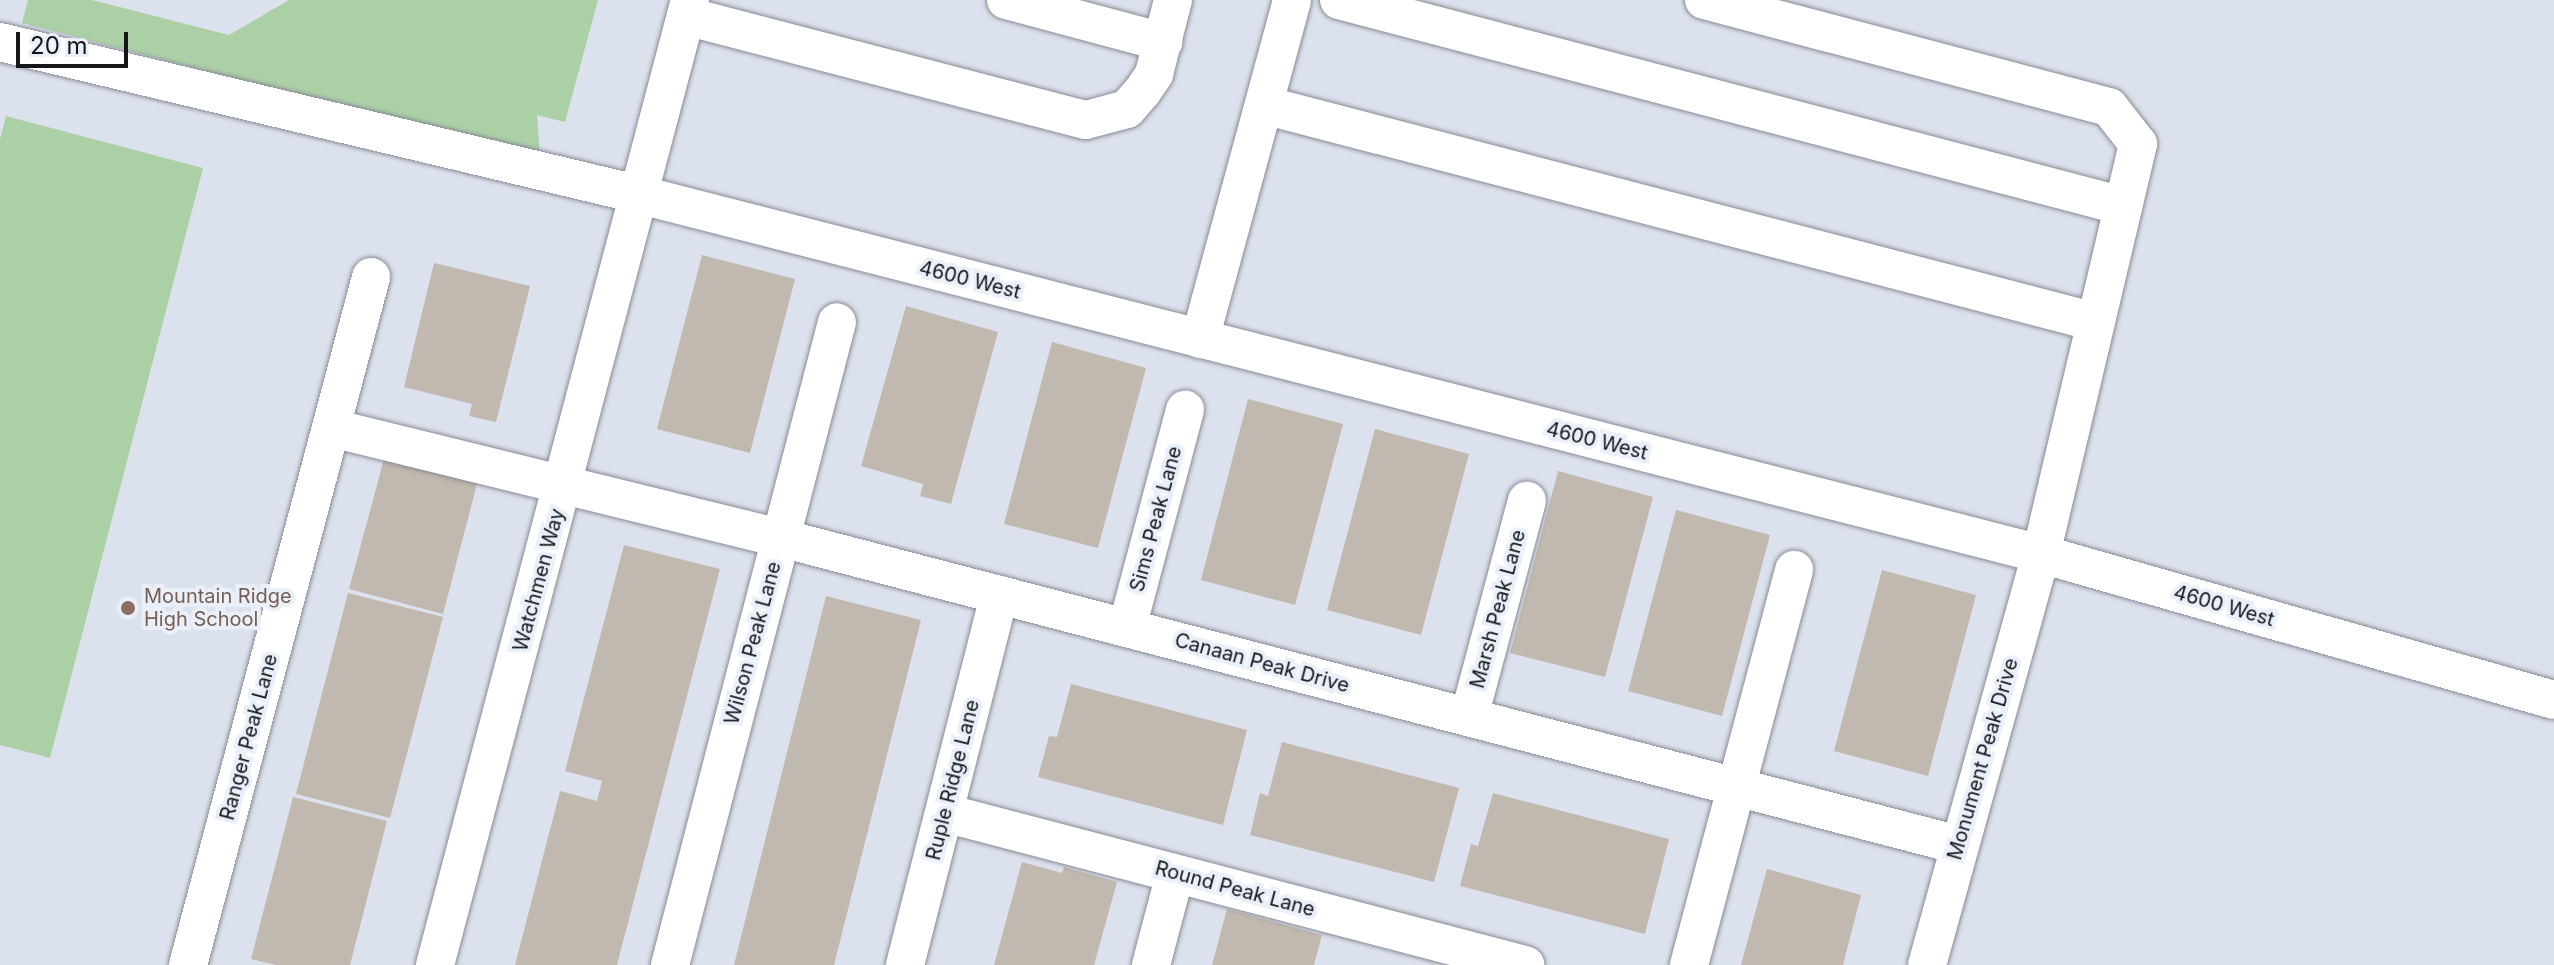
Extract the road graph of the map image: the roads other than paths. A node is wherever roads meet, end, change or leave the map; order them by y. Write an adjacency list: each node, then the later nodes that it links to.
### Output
1 (1006, 0): 8 (street)
2 (1173, 0): 8 (street)
3 (1292, 0): 9 (street)
4 (1339, 0): 11 (street)
5 (1704, 0): 11 (street, Monument Peak Drive)
6 (688, 8): 8 (street); 10 (street, Watchmen Way)
7 (0, 42): 10 (street, 4600 West)
8 (1163, 42)
9 (1264, 105): 14 (street); 15 (street)
10 (637, 194): 15 (street, 4600 West); 18 (street, Watchmen Way)
11 (2123, 206): 14 (street, Monument Peak Drive)
12 (371, 277): 17 (street, Ranger Peak Lane)
13 (837, 322): 20 (street, Wilson Peak Lane)
14 (2095, 322): 21 (street, Monument Peak Drive)
15 (1200, 339): 21 (street, 4600 West)
16 (1185, 410): 24 (street, Sims Peak Lane)
17 (332, 428): 18 (street, Canaan Peak Drive); 31 (street, Ranger Peak Lane)
18 (565, 486): 20 (street, Canaan Peak Drive); 32 (street, Watchmen Way)
19 (1527, 501): 26 (street, Marsh Peak Lane)
20 (781, 538): 23 (street, Canaan Peak Drive); 33 (street, Wilson Peak Lane)
21 (2041, 554): 25 (street, 4600 West); 29 (street, Monument Peak Drive)
22 (1794, 570): 27 (street)
23 (999, 595): 24 (street, Canaan Peak Drive); 28 (street, Ruple Ridge Lane)
24 (1127, 628): 26 (street, Canaan Peak Drive)
25 (2554, 700)
26 (1469, 717): 27 (street, Canaan Peak Drive)
27 (1737, 786): 29 (street, Canaan Peak Drive); 37 (street)
28 (945, 813): 30 (street, Round Peak Lane); 34 (street, Ruple Ridge Lane)
29 (1959, 845): 38 (street, Monument Peak Drive)
30 (1175, 874): 35 (street); 36 (street, Round Peak Lane)
31 (188, 965)
32 (435, 965)
33 (670, 965)
34 (905, 965)
35 (1151, 965)
36 (1525, 965)
37 (1689, 965)
38 (1927, 965)

